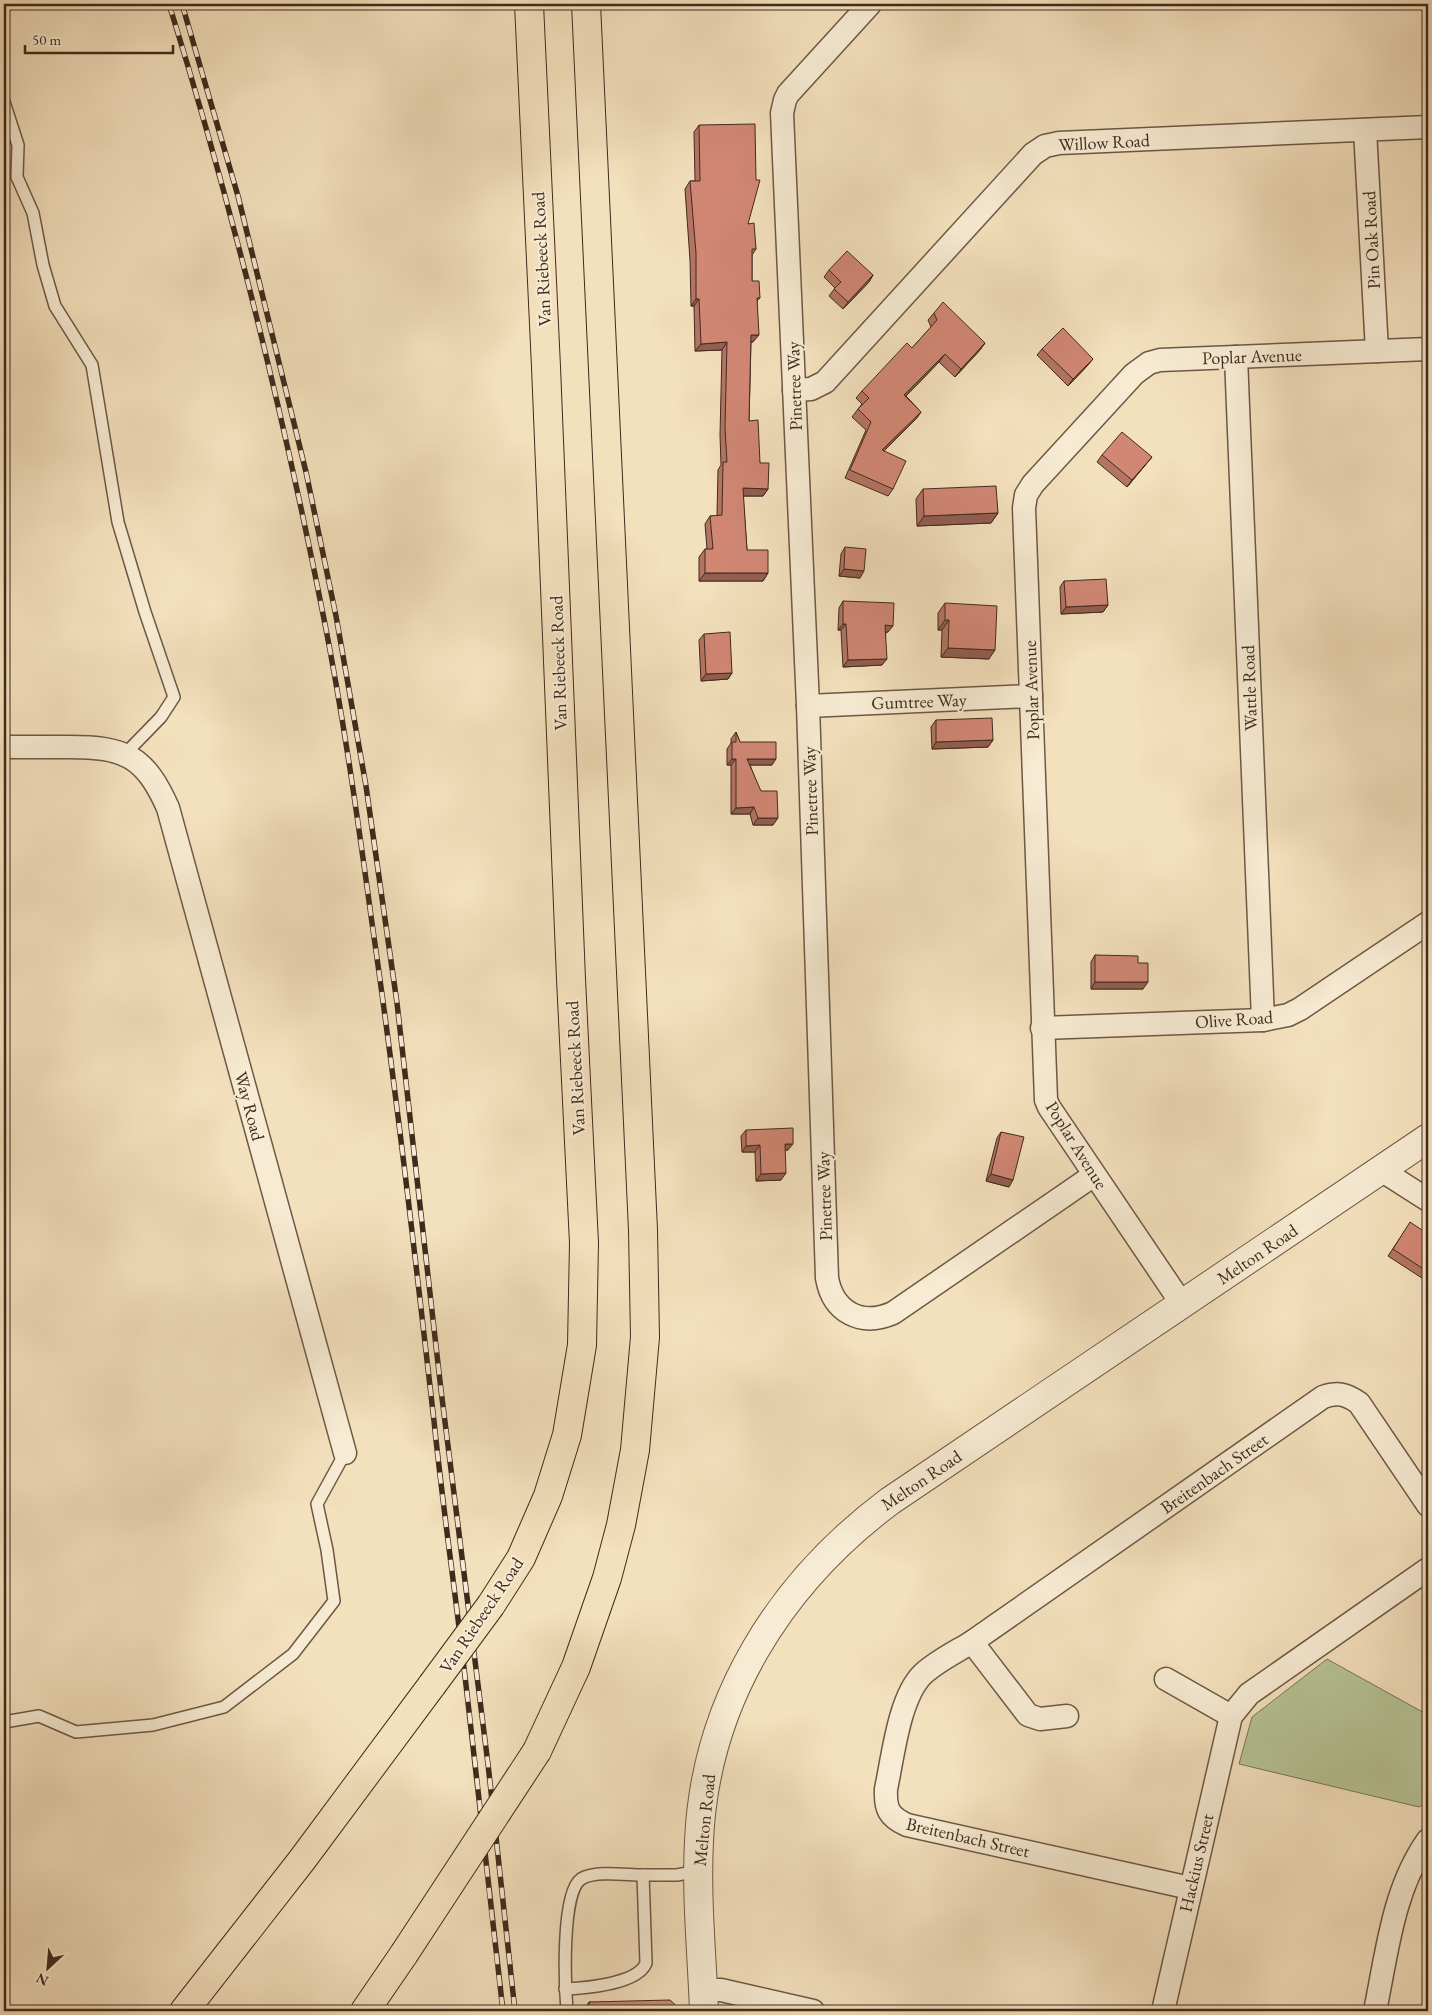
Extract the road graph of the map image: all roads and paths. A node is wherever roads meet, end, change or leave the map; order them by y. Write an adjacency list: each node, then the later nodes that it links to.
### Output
1 (529, 4): 38 (main road, Van Riebeeck Road, bridge)
2 (586, 4): 39 (main road, bridge)
3 (870, 4): 10 (street, Pinetree Way)
4 (4, 102): 14 (lane)
5 (1428, 127): 6 (street, Willow Road)
6 (1365, 130): 8 (street, Pin Oak Road); 10 (street, Willow Road)
7 (1428, 349): 8 (street, Poplar Avenue)
8 (1377, 351): 9 (street, Poplar Avenue)
9 (1236, 357): 11 (street, Poplar Avenue); 16 (street, Wattle Road)
10 (794, 390): 12 (street, Pinetree Way)
11 (1031, 696): 12 (street, Gumtree Way); 17 (street, Poplar Avenue)
12 (808, 706): 20 (street, Pinetree Way)
13 (4, 747): 14 (street)
14 (133, 760): 23 (street, Way Road)
15 (1428, 923): 16 (street, Olive Road)
16 (1263, 1020): 17 (street, Olive Road)
17 (1042, 1028): 20 (street, Poplar Avenue)
18 (1428, 1138): 19 (street, Melton Road)
19 (1381, 1170): 21 (street); 22 (street, Melton Road)
20 (1094, 1174): 22 (street, Poplar Avenue)
21 (1428, 1200)
22 (1182, 1304): 32 (street, Melton Road)
23 (346, 1453): 30 (lane)
24 (1428, 1505): 26 (street, Breitenbach Street)
25 (1428, 1569): 29 (street, Hackius Street)
26 (972, 1642): 28 (street); 34 (street, Breitenbach Street)
27 (1166, 1678): 29 (street)
28 (1067, 1716)
29 (1231, 1716): 34 (street, Hackius Street)
30 (4, 1722)
31 (1428, 1840): 43 (street)
32 (698, 1871): 33 (lane); 36 (street, Melton Road)
33 (642, 1875): 35 (lane); 35 (lane)
34 (1190, 1888): 42 (street, Hackius Street)
35 (565, 1989): 40 (lane)
36 (704, 2000): 37 (street)
37 (771, 2007): 41 (street)
38 (184, 2011)
39 (365, 2011)
40 (567, 2011)
41 (813, 2011)
42 (1163, 2011)
43 (1375, 2011)

